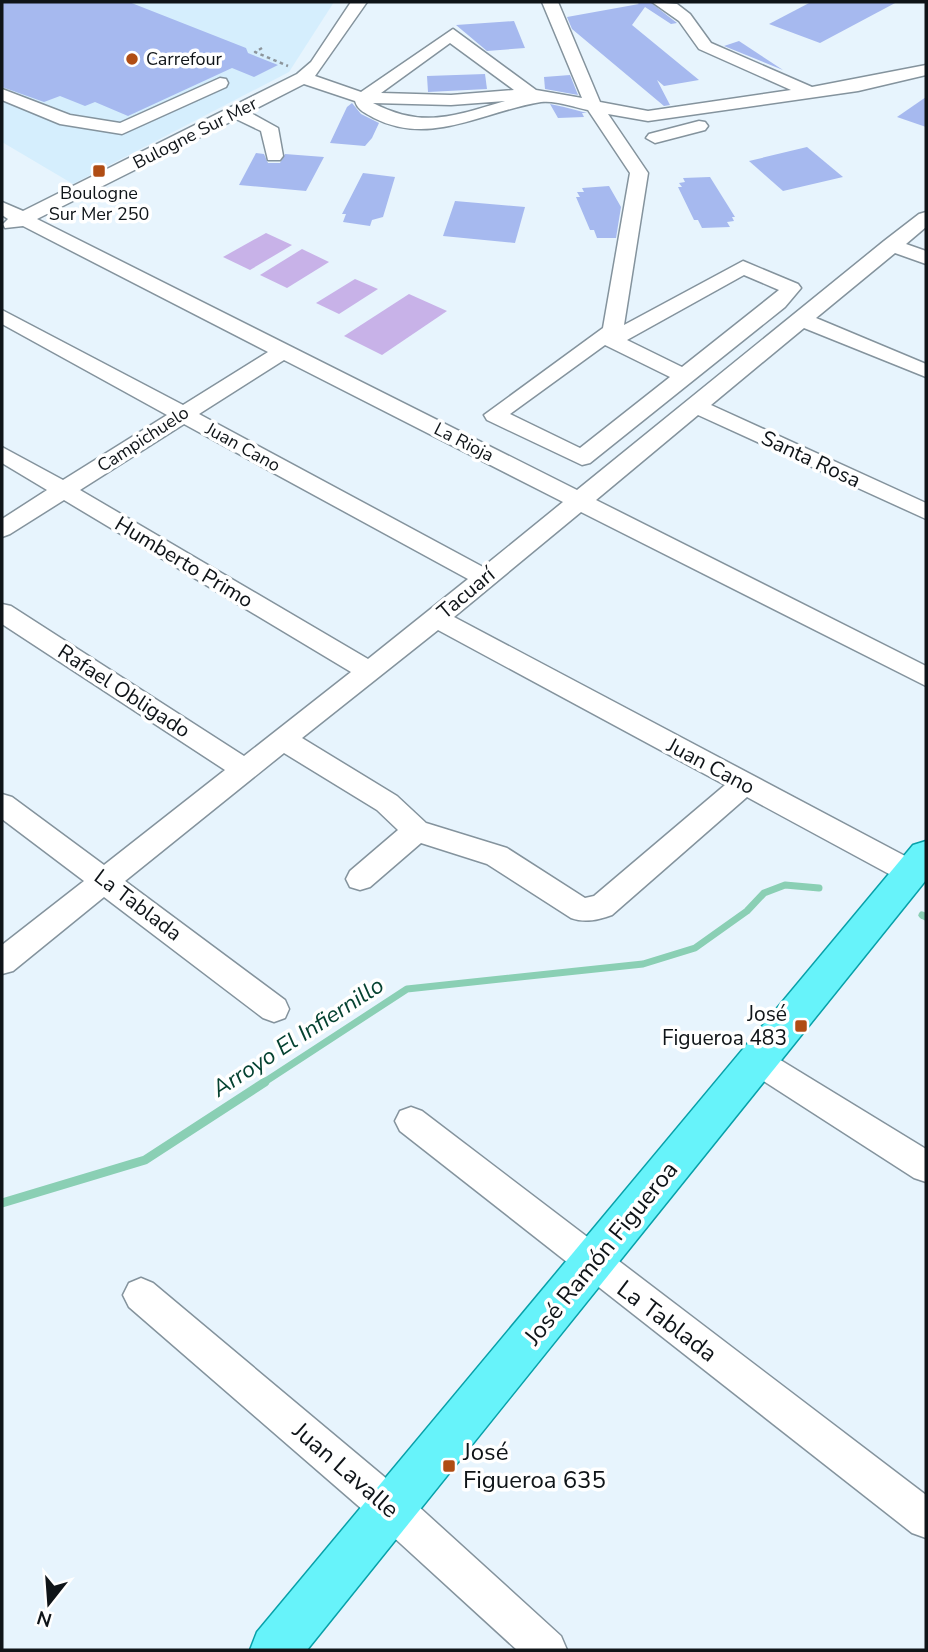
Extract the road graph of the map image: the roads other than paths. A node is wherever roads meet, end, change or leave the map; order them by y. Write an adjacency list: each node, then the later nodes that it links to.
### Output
1 (359, 2): 5 (street, Bulogne Sur Mer)
2 (550, 2): 11 (street)
3 (660, 2): 8 (street)
4 (926, 70): 8 (street)
5 (306, 76): 10 (street); 12 (street, Bulogne Sur Mer)
6 (220, 83): 7 (street)
7 (2, 94)
8 (807, 94): 13 (street); 14 (street)
9 (538, 95): 10 (street); 10 (street); 10 (street); 11 (street)
10 (363, 98)
11 (592, 103): 13 (street); 16 (street)
12 (236, 112): 15 (street); 19 (street, Bulogne Sur Mer)
13 (648, 116): 14 (street)
14 (655, 138): 16 (street)
15 (274, 156)
16 (637, 170): 25 (street)
17 (2, 208): 19 (street, La Rioja)
18 (926, 218): 21 (street, Tacuarí)
19 (23, 219): 20 (street, Bulogne Sur Mer); 26 (street, La Rioja)
20 (2, 229)
21 (891, 245): 22 (street); 24 (street, Tacuarí)
22 (926, 258)
23 (2, 316): 30 (street, Juan Cano)
24 (801, 319): 27 (street); 29 (street, Tacuarí)
25 (612, 335): 28 (street); 28 (street); 28 (street)
26 (285, 350): 30 (street, Campichuelo); 33 (street, La Rioja)
27 (926, 371)
28 (684, 376)
29 (695, 406): 33 (street, Tacuarí); 34 (street, Santa Rosa)
30 (181, 413): 32 (street, Campichuelo); 36 (street, Juan Cano)
31 (2, 454): 32 (street, Humberto Primo)
32 (64, 490): 35 (street, Campichuelo); 39 (street, Humberto Primo)
33 (579, 500): 36 (street, Tacuarí); 40 (street, La Rioja)
34 (926, 512)
35 (2, 529)
36 (484, 578): 38 (street, Tacuarí)
37 (2, 612): 42 (street, Rafael Obligado)
38 (436, 618): 39 (street, Tacuarí); 43 (street, Juan Cano)
39 (367, 670): 41 (street, Tacuarí)
40 (926, 677)
41 (284, 740): 42 (street, Tacuarí); 45 (street)
42 (245, 770): 47 (street, Tacuarí)
43 (744, 784): 45 (street); 46 (street, Juan Cano)
44 (2, 804): 47 (street, La Tablada)
45 (415, 831): 48 (street)
46 (919, 864): 51 (main road, José Ramón Figueroa)
47 (105, 879): 49 (street, Tacuarí); 50 (street, La Tablada)
48 (360, 880)
49 (2, 962)
50 (274, 1009)
51 (759, 1061): 53 (street); 54 (main road, José Ramón Figueroa)
52 (411, 1121): 54 (street, La Tablada)
53 (926, 1167)
54 (592, 1264): 56 (main road, José Ramón Figueroa); 57 (street, La Tablada)
55 (141, 1296): 56 (street, Juan Lavalle)
56 (391, 1508): 58 (main road, José Ramón Figueroa); 59 (street, Juan Lavalle)
57 (926, 1519)
58 (275, 1650)
59 (547, 1650)

